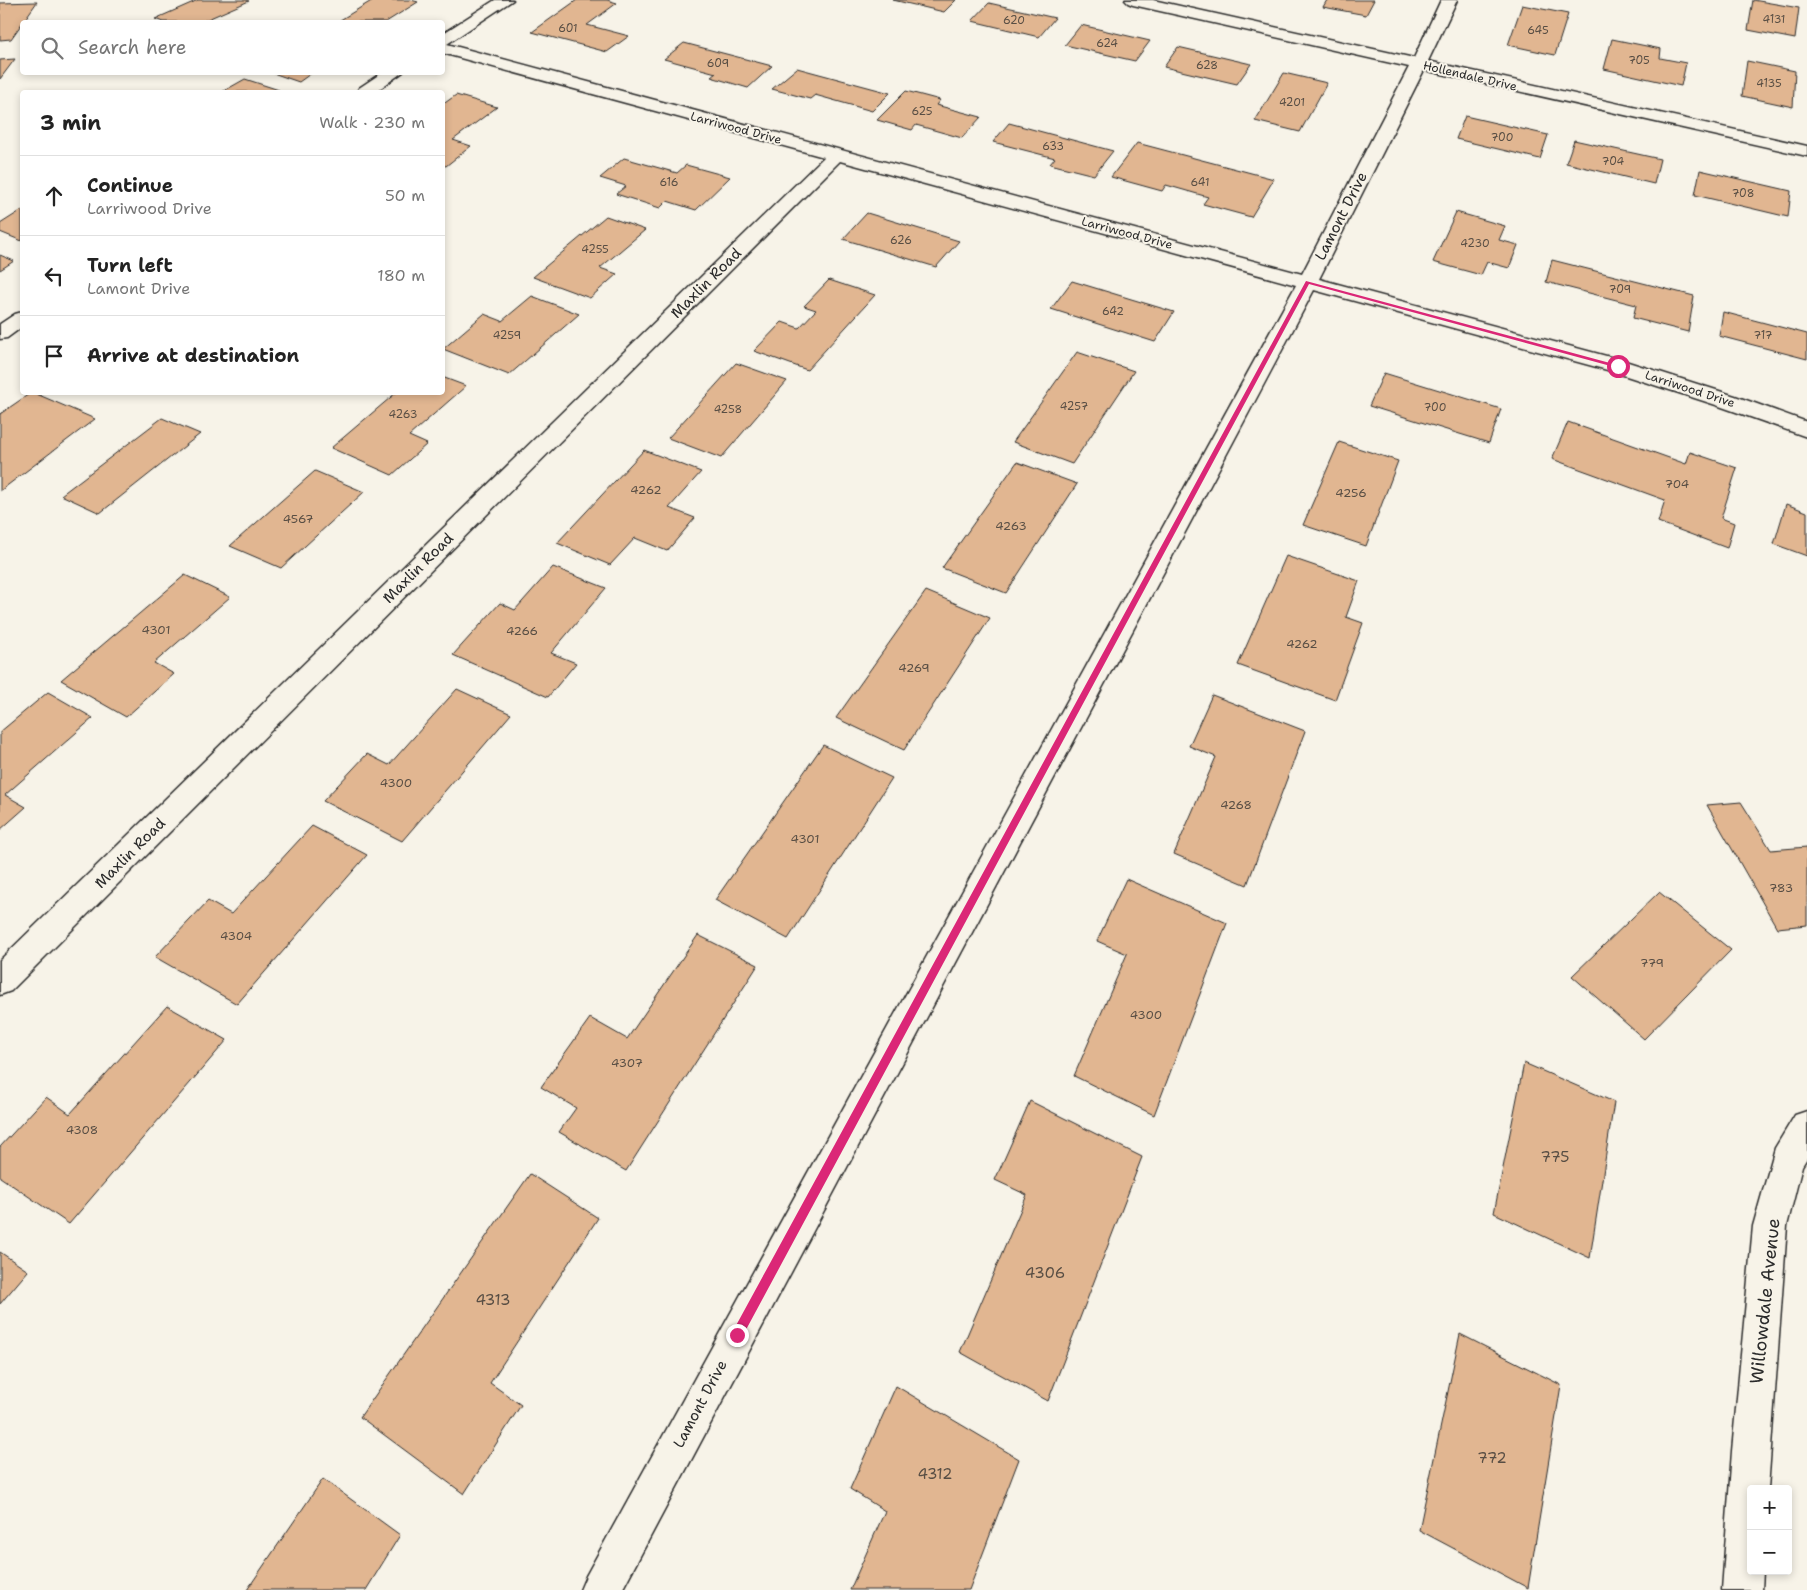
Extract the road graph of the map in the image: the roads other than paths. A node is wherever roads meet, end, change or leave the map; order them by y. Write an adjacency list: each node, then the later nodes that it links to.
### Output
1 (505, 0): 4 (street)
2 (1133, 0): 6 (street, Hollendale Drive)
3 (1449, 0): 6 (street, Lamont Drive)
4 (445, 39)
5 (445, 49): 10 (street, Larriwood Drive)
6 (1419, 64): 9 (street, Hollendale Drive); 11 (street, Lamont Drive)
7 (390, 75): 8 (street)
8 (368, 90)
9 (1807, 151)
10 (836, 155): 11 (street, Larriwood Drive); 15 (street, Maxlin Road)
11 (1308, 282): 14 (street, Larriwood Drive); 17 (street, Lamont Drive)
12 (20, 319): 13 (street)
13 (0, 333)
14 (1807, 430)
15 (0, 981)
16 (1807, 1127): 18 (street, Willowdale Avenue)
17 (600, 1590)
18 (1742, 1590)

